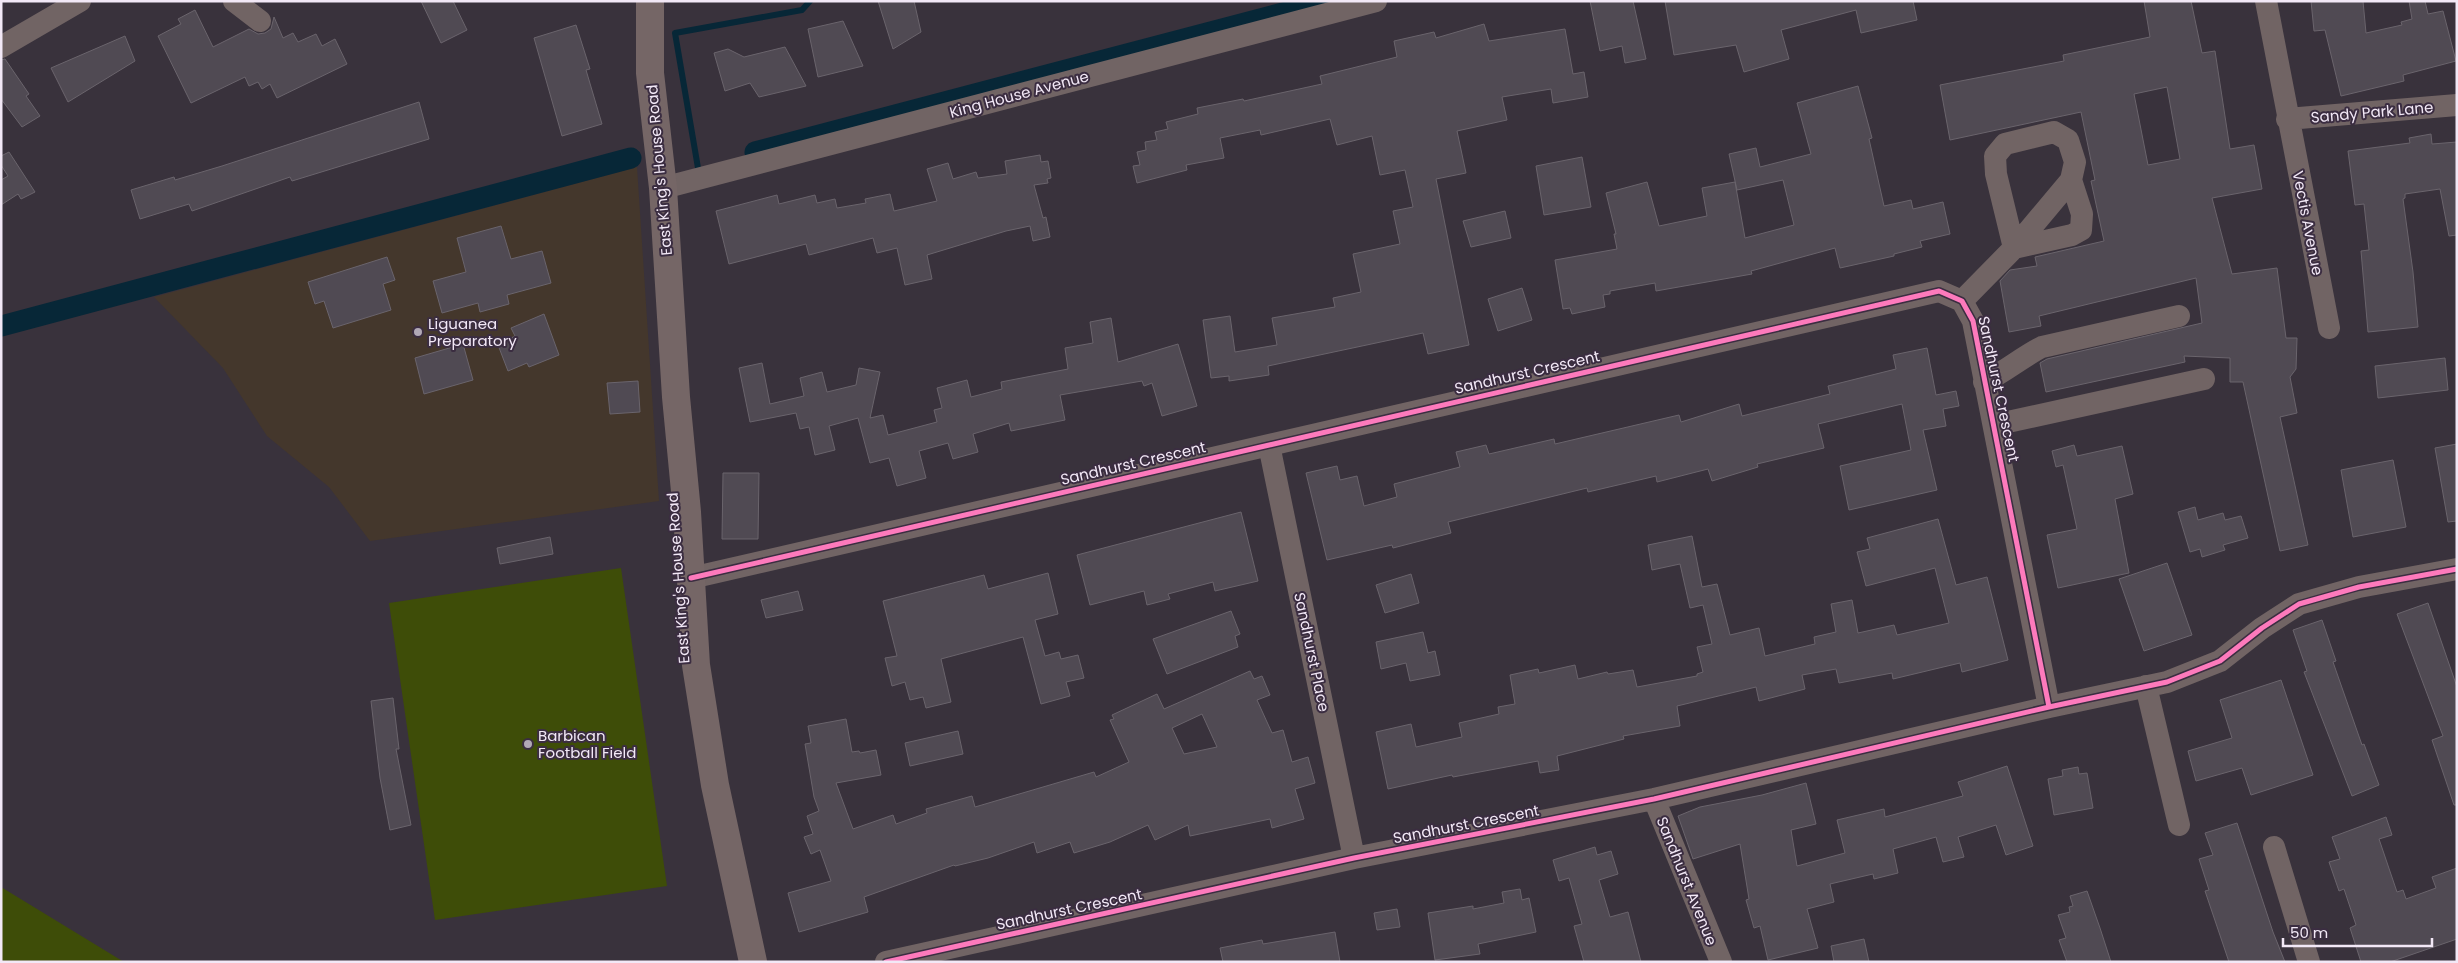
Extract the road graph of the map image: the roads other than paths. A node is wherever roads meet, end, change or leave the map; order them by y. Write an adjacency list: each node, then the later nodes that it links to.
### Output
1 (80, 1): 7 (street)
2 (234, 1): 6 (street)
3 (650, 1): 11 (main road, East King's House Road)
4 (1376, 1): 11 (street, King House Avenue)
5 (2266, 1): 9 (street)
6 (260, 21)
7 (1, 47)
8 (2457, 105): 9 (street, Sandy Park Lane)
9 (2287, 119): 15 (street, Vectis Avenue)
10 (2071, 180): 12 (street); 12 (street); 12 (street)
11 (663, 188): 21 (main road, East King's House Road)
12 (2014, 248): 13 (street)
13 (1962, 302): 17 (street, Sandhurst Crescent); 19 (street, Sandhurst Crescent)
14 (2179, 316): 17 (street)
15 (2329, 328)
16 (2204, 379): 18 (street)
17 (1984, 382): 18 (street, Sandhurst Crescent)
18 (1994, 425): 23 (street, Sandhurst Crescent)
19 (1269, 445): 21 (street, Sandhurst Crescent); 27 (street, Sandhurst Place)
20 (2457, 569): 22 (street, Sandhurst Crescent)
21 (691, 578): 28 (main road, East King's House Road)
22 (2146, 686): 23 (street, Sandhurst Crescent); 25 (street)
23 (2049, 707): 24 (street, Sandhurst Crescent)
24 (1654, 800): 27 (street, Sandhurst Crescent); 30 (street, Sandhurst Avenue)
25 (2179, 825)
26 (2274, 847): 31 (street)
27 (1354, 858): 29 (street, Sandhurst Crescent)
28 (754, 962)
29 (886, 962)
30 (1720, 962)
31 (2309, 962)

